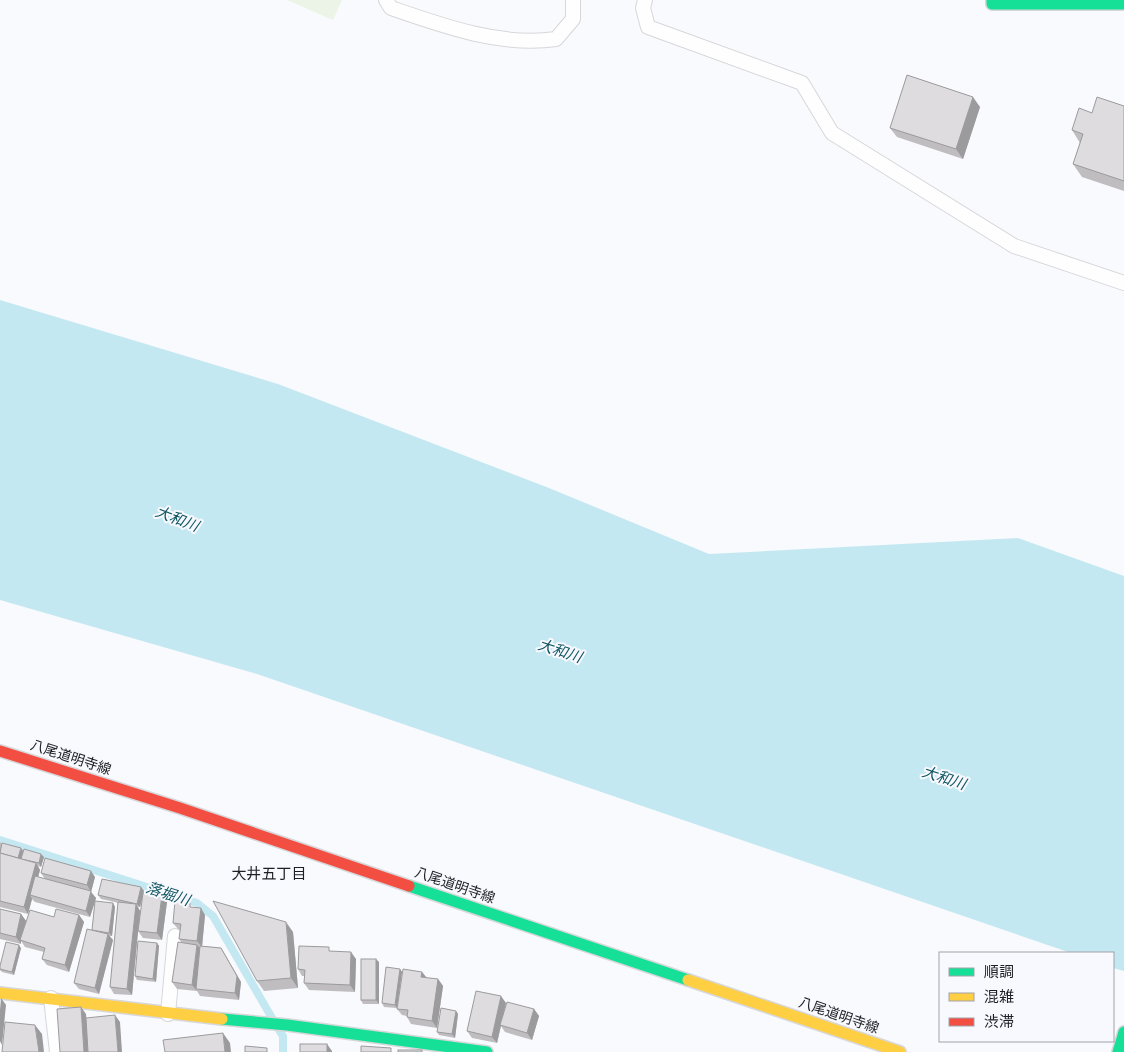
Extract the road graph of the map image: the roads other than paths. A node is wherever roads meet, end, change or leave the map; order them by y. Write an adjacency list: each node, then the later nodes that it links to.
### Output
1 (386, 0): 2 (lane)
2 (573, 0)
3 (645, 0): 6 (lane)
4 (992, 0): 5 (main road)
5 (1124, 4)
6 (1124, 283)
7 (0, 750): 17 (main road, 八尾道明寺線)
8 (175, 936): 11 (lane)
9 (0, 993): 10 (main road)
10 (51, 998): 11 (main road); 14 (lane)
11 (168, 1014): 13 (main road)
12 (1124, 1032): 18 (main road)
13 (352, 1034): 15 (lane); 16 (main road)
14 (57, 1052)
15 (352, 1052)
16 (487, 1052)
17 (900, 1052)
18 (1118, 1052)

